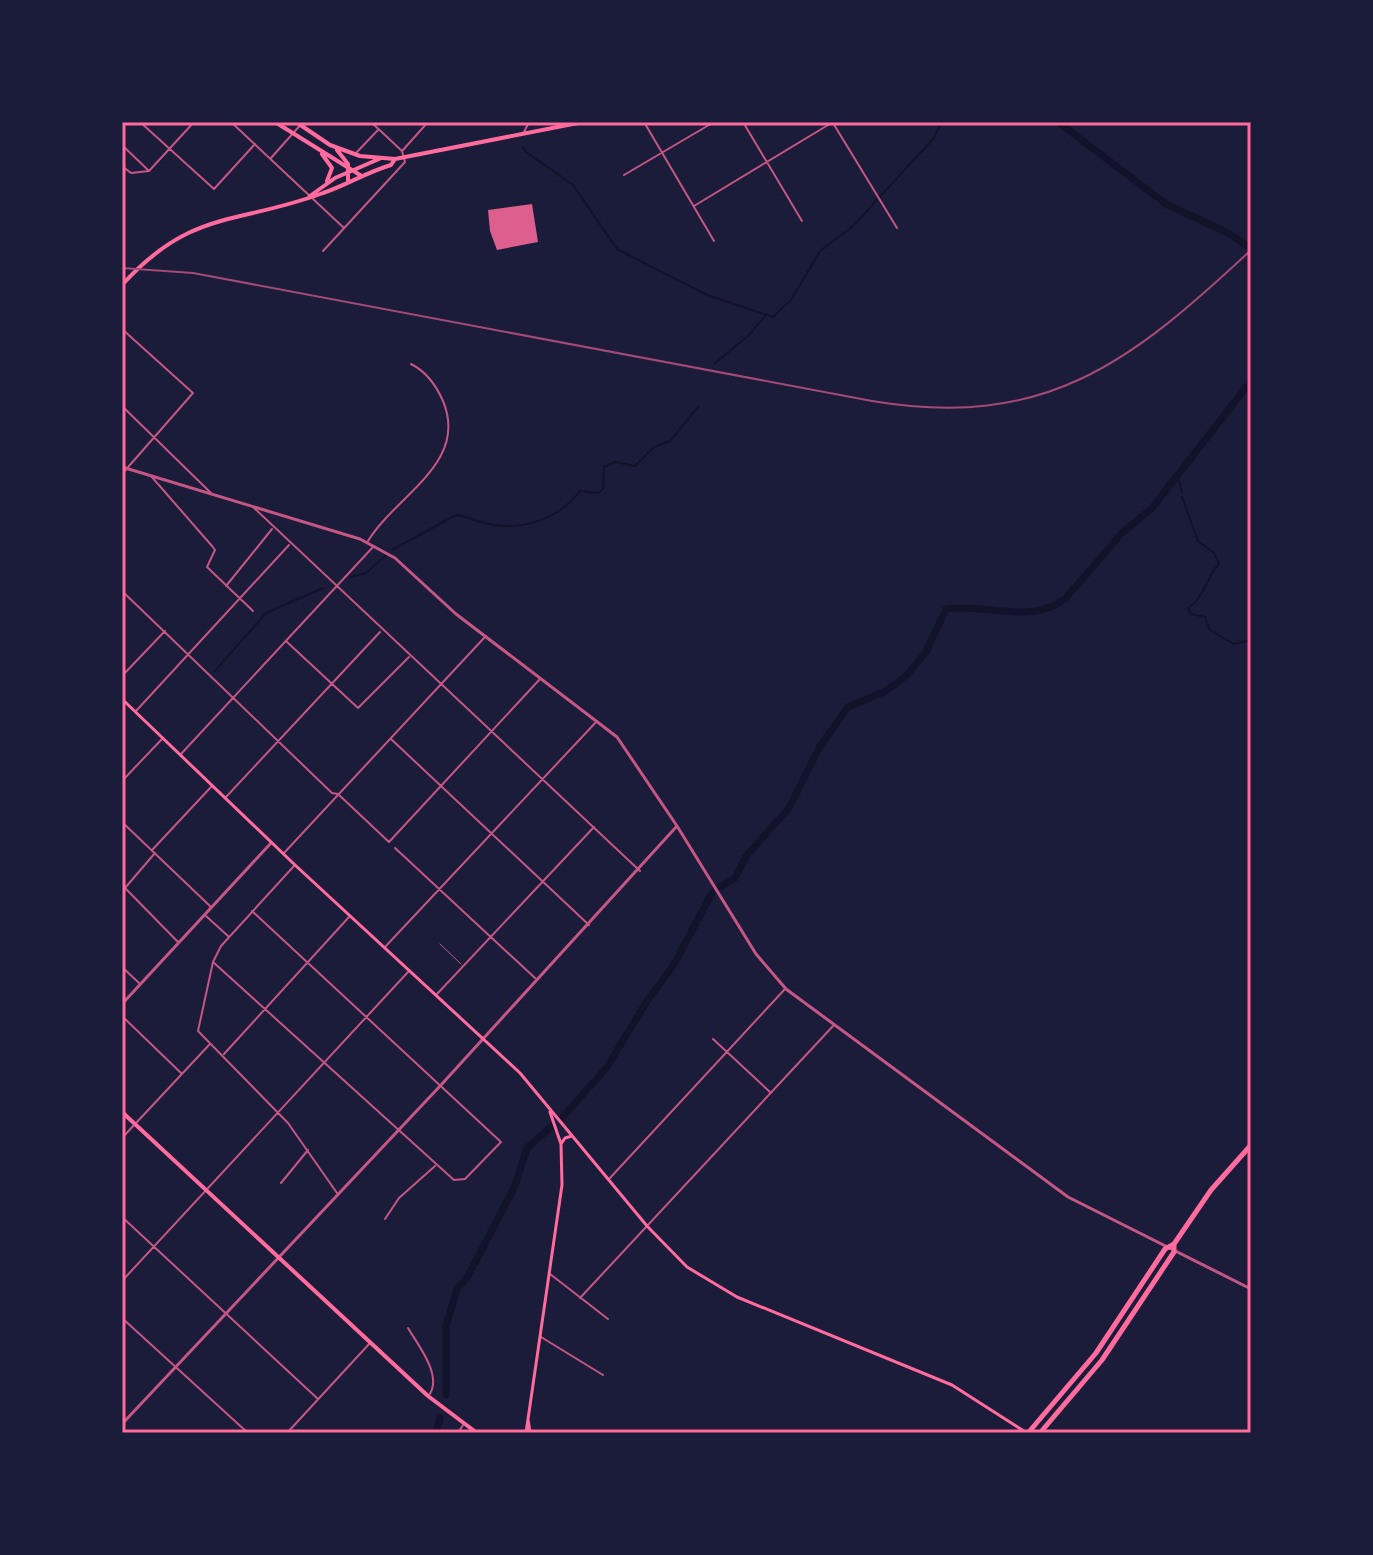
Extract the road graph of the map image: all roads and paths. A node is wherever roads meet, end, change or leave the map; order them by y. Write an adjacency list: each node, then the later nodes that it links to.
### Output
1 (140, 122): 22 (street)
2 (194, 122): 22 (street)
3 (231, 122): 15 (street)
4 (240, 122): 15 (street)
5 (275, 122): 17 (main road)
6 (371, 122): 16 (street)
7 (428, 122): 24 (street)
8 (529, 122): 18 (street)
9 (583, 122): 18 (main road)
10 (644, 122): 25 (street)
11 (714, 122): 25 (street)
12 (743, 122): 31 (street)
13 (833, 122): 31 (street); 43 (street)
14 (300, 123): 17 (street); 21 (main road)
15 (236, 127): 19 (street)
16 (379, 129): 24 (street); 26 (street)
17 (292, 133): 23 (main road); 27 (street)
18 (523, 133): 29 (main road)
19 (255, 144): 22 (street); 27 (street)
20 (122, 145): 33 (street)
21 (330, 145): 26 (main road); 34 (main road)
22 (169, 149): 33 (street)
23 (317, 150): 34 (main road); 38 (main road)
24 (402, 151): 29 (street)
25 (662, 153): 36 (street); 40 (street)
26 (355, 155): 28 (main road)
27 (270, 158): 39 (street)
28 (385, 158): 30 (main road); 34 (main road)
29 (404, 158): 30 (main road); 42 (street)
30 (395, 159): 35 (main road)
31 (767, 161): 40 (street); 41 (street)
32 (122, 166): 33 (street)
33 (149, 171)
34 (349, 172): 35 (main road); 37 (main road); 38 (main road)
35 (362, 175): 37 (main road)
36 (624, 175)
37 (346, 183): 39 (main road)
38 (322, 185): 39 (main road)
39 (310, 196): 42 (street); 46 (main road)
40 (694, 206): 44 (street)
41 (802, 221)
42 (344, 228): 45 (street)
43 (897, 228)
44 (714, 241)
45 (323, 251)
46 (122, 285)
47 (122, 329): 50 (street)
48 (411, 364): 57 (street)
49 (122, 406): 50 (street)
50 (155, 436): 51 (street); 54 (street)
51 (125, 467): 52 (street); 53 (street)
52 (122, 474)
53 (151, 475): 54 (street); 60 (street)
54 (212, 494): 55 (street)
55 (253, 506): 56 (street); 57 (street)
56 (272, 528): 58 (street); 60 (street)
57 (368, 542): 59 (street)
58 (290, 544): 61 (street); 63 (street)
59 (375, 545): 61 (street); 67 (street)
60 (225, 587): 63 (street)
61 (336, 588): 66 (street); 68 (street)
62 (122, 591): 65 (street)
63 (239, 600): 64 (street); 69 (street)
64 (253, 611)
65 (165, 631): 69 (street); 71 (street)
66 (382, 631): 70 (street); 74 (street)
67 (485, 636): 72 (street); 73 (street)
68 (286, 641): 74 (street); 75 (street)
69 (188, 654): 75 (street); 77 (street)
70 (410, 656): 73 (street); 74 (street)
71 (122, 676)
72 (541, 678): 78 (street); 79 (street)
73 (440, 684): 79 (street); 81 (street)
74 (332, 685): 82 (street)
75 (235, 697): 82 (street); 83 (street)
76 (122, 699): 77 (main road)
77 (135, 711): 80 (main road)
78 (597, 721): 84 (street); 92 (street)
79 (493, 731): 84 (street); 87 (street)
80 (163, 738): 83 (main road); 85 (street)
81 (390, 738): 87 (street); 88 (street)
82 (279, 740): 88 (street); 89 (street)
83 (180, 755): 86 (main road)
84 (543, 778): 91 (street); 93 (street)
85 (122, 781)
86 (212, 786): 89 (main road); 96 (street)
87 (441, 787): 88 (street); 93 (street)
88 (338, 794): 98 (street)
89 (225, 798): 94 (main road)
90 (122, 822): 96 (street)
91 (594, 826): 100 (street); 101 (street)
92 (677, 826): 100 (street); 120 (street)
93 (492, 834): 101 (street); 102 (street)
94 (271, 843): 98 (main road); 103 (street)
95 (395, 848): 102 (street)
96 (152, 850): 97 (street)
97 (155, 853): 103 (street); 110 (street)
98 (283, 854): 99 (main road)
99 (295, 865): 104 (street); 106 (main road)
100 (640, 871): 107 (street)
101 (543, 881): 107 (street); 109 (street)
102 (439, 889): 109 (street); 112 (street)
103 (212, 908): 105 (street)
104 (252, 911): 108 (street); 114 (street)
105 (205, 915): 108 (street); 110 (street)
106 (350, 917): 112 (main road); 114 (street)
107 (589, 925): 118 (street)
108 (228, 936): 113 (street)
109 (491, 936): 116 (street); 118 (street)
110 (179, 943): 119 (street)
111 (440, 944): 116 (lane)
112 (385, 948): 117 (main road)
113 (213, 962): 123 (street); 129 (street)
114 (308, 962): 123 (street); 125 (street)
115 (122, 967): 119 (street)
116 (463, 967): 121 (street)
117 (409, 971): 121 (main road); 125 (street)
118 (536, 979): 127 (street)
119 (140, 984): 122 (street)
120 (786, 989): 126 (street); 130 (street)
121 (436, 995): 127 (main road)
122 (122, 1004)
123 (266, 1007): 131 (street); 132 (street)
124 (122, 1016): 133 (street)
125 (367, 1017): 132 (street); 134 (street)
126 (834, 1025): 135 (street); 156 (street)
127 (484, 1039): 134 (street); 136 (main road)
128 (713, 1039): 130 (street)
129 (210, 1044): 131 (street); 133 (street)
130 (727, 1052): 135 (street); 147 (street)
131 (222, 1056): 138 (street)
132 (325, 1062): 138 (street); 140 (street)
133 (181, 1073): 139 (street)
134 (441, 1085): 140 (street); 146 (street)
135 (771, 1093): 153 (street)
136 (547, 1105): 141 (main road); 143 (main road)
137 (122, 1112): 139 (main road)
138 (278, 1113): 145 (street); 149 (street)
139 (135, 1124): 142 (street); 149 (main road)
140 (398, 1131): 146 (street); 150 (street)
141 (573, 1136): 143 (main road); 147 (main road)
142 (122, 1138)
143 (561, 1144): 159 (main road)
144 (1251, 1144): 154 (highway)
145 (309, 1149): 148 (street); 150 (street)
146 (436, 1165): 152 (street)
147 (609, 1179): 153 (main road)
148 (281, 1183)
149 (207, 1190): 155 (street); 158 (main road)
150 (337, 1193): 158 (street)
151 (122, 1217): 155 (street)
152 (385, 1219)
153 (647, 1226): 162 (street); 180 (main road)
154 (1174, 1244): 156 (highway); 157 (highway)
155 (154, 1247): 160 (street); 163 (street)
156 (1165, 1249): 157 (street); 180 (highway)
157 (1174, 1252): 161 (street); 181 (highway)
158 (279, 1257): 163 (street); 168 (main road)
159 (549, 1274): 162 (street); 167 (main road)
160 (122, 1281)
161 (1251, 1289)
162 (580, 1298): 165 (street)
163 (226, 1312): 169 (street); 172 (street)
164 (122, 1318): 169 (street)
165 (608, 1319)
166 (408, 1328): 171 (street)
167 (540, 1336): 170 (street); 179 (main road)
168 (371, 1343): 171 (main road); 172 (street)
169 (175, 1366): 173 (street); 175 (street)
170 (603, 1375)
171 (428, 1396): 174 (main road)
172 (318, 1399): 176 (street)
173 (122, 1424)
174 (464, 1424): 177 (street); 178 (main road)
175 (248, 1433)
176 (287, 1433)
177 (458, 1433)
178 (477, 1433)
179 (528, 1433)
180 (1028, 1433)
181 (1040, 1433)

